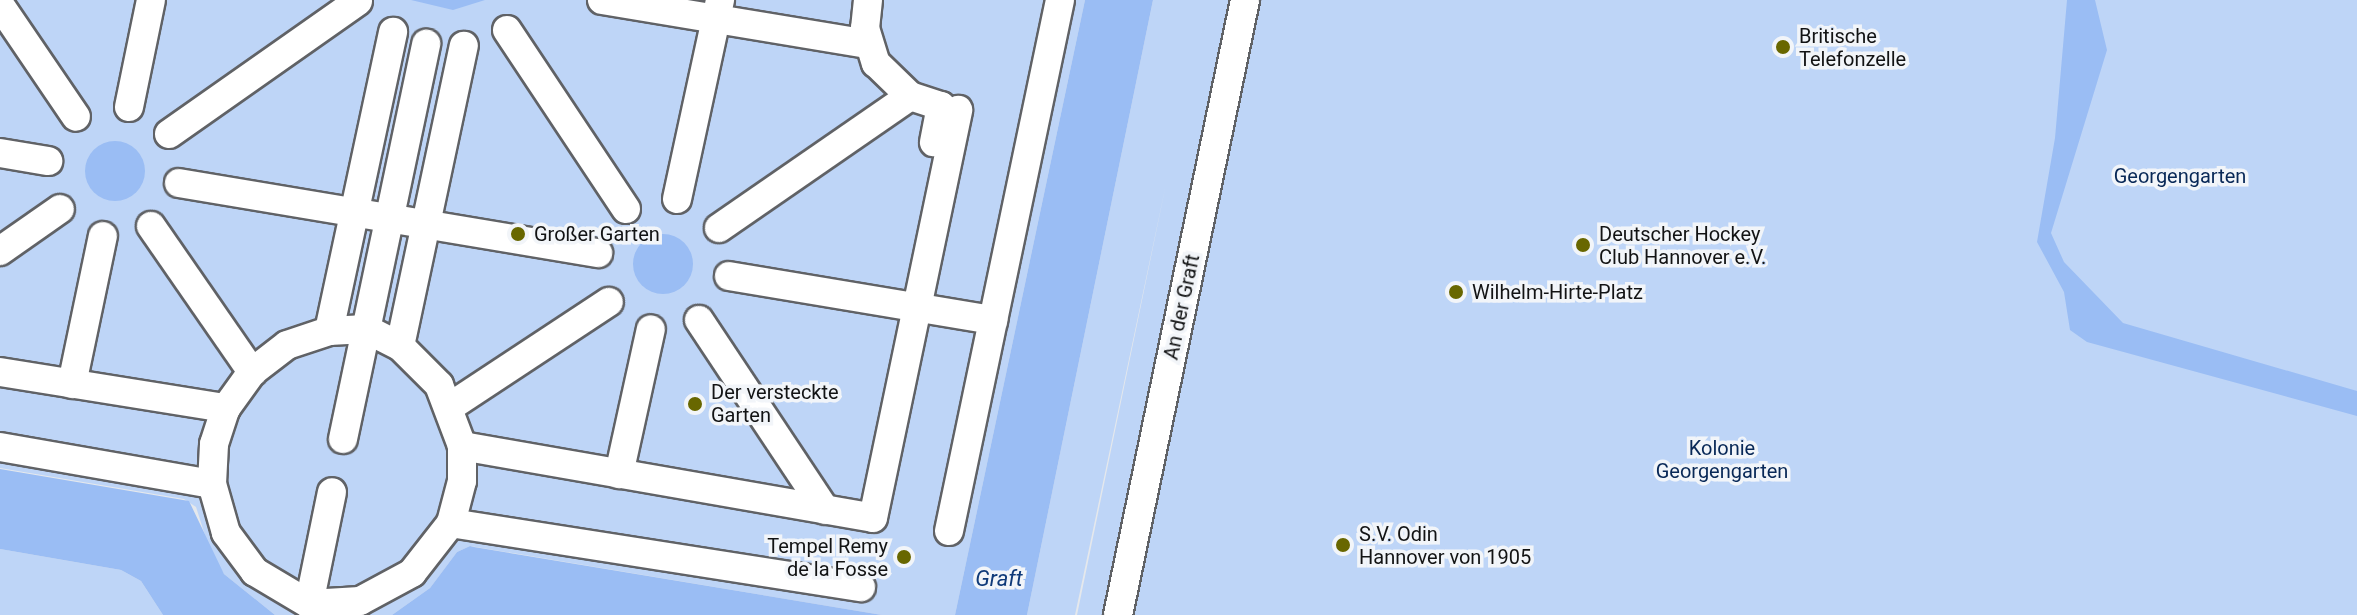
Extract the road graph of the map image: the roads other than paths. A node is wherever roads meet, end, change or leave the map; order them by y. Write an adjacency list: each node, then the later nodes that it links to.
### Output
1 (151, 0): 15 (street)
2 (602, 0): 8 (street)
3 (868, 0): 12 (street)
4 (1060, 0): 37 (street)
5 (1245, 0): 58 (street, An der Graft)
6 (358, 1): 18 (street)
7 (0, 5): 17 (street)
8 (718, 10): 12 (street); 22 (street)
9 (507, 30): 24 (street)
10 (393, 32): 25 (street)
11 (426, 44): 26 (street)
12 (868, 44): 14 (street)
13 (464, 46): 27 (street)
14 (910, 96): 29 (street); 35 (street)
15 (129, 107)
16 (958, 110): 35 (street)
17 (76, 117)
18 (169, 134)
19 (0, 153): 20 (street)
20 (48, 161)
21 (179, 183): 25 (street)
22 (677, 199)
23 (60, 209): 31 (street)
24 (626, 209)
25 (353, 215): 26 (street); 40 (street)
26 (390, 219): 27 (street); 38 (street)
27 (426, 225): 32 (street); 41 (street)
28 (151, 226): 43 (street)
29 (719, 228)
30 (103, 236): 44 (street)
31 (0, 251)
32 (598, 253)
33 (729, 276): 35 (street)
34 (609, 302): 45 (street)
35 (908, 306): 37 (street); 53 (street)
36 (699, 320): 53 (street)
37 (993, 320): 55 (street)
38 (366, 329): 40 (street); 41 (street); 47 (street)
39 (651, 329): 50 (street)
40 (329, 331): 43 (street)
41 (400, 346): 45 (street)
42 (0, 372): 44 (street)
43 (252, 372): 46 (street)
44 (72, 384): 46 (street)
45 (451, 406): 48 (street)
46 (226, 408): 51 (street)
47 (343, 439)
48 (462, 446): 50 (street); 54 (street)
49 (0, 447): 51 (street)
50 (619, 474): 53 (street)
51 (212, 484): 57 (street)
52 (332, 492): 57 (street)
53 (825, 510)
54 (451, 523): 56 (street); 57 (street)
55 (949, 531)
56 (861, 587)
57 (309, 604)
58 (1118, 615)

